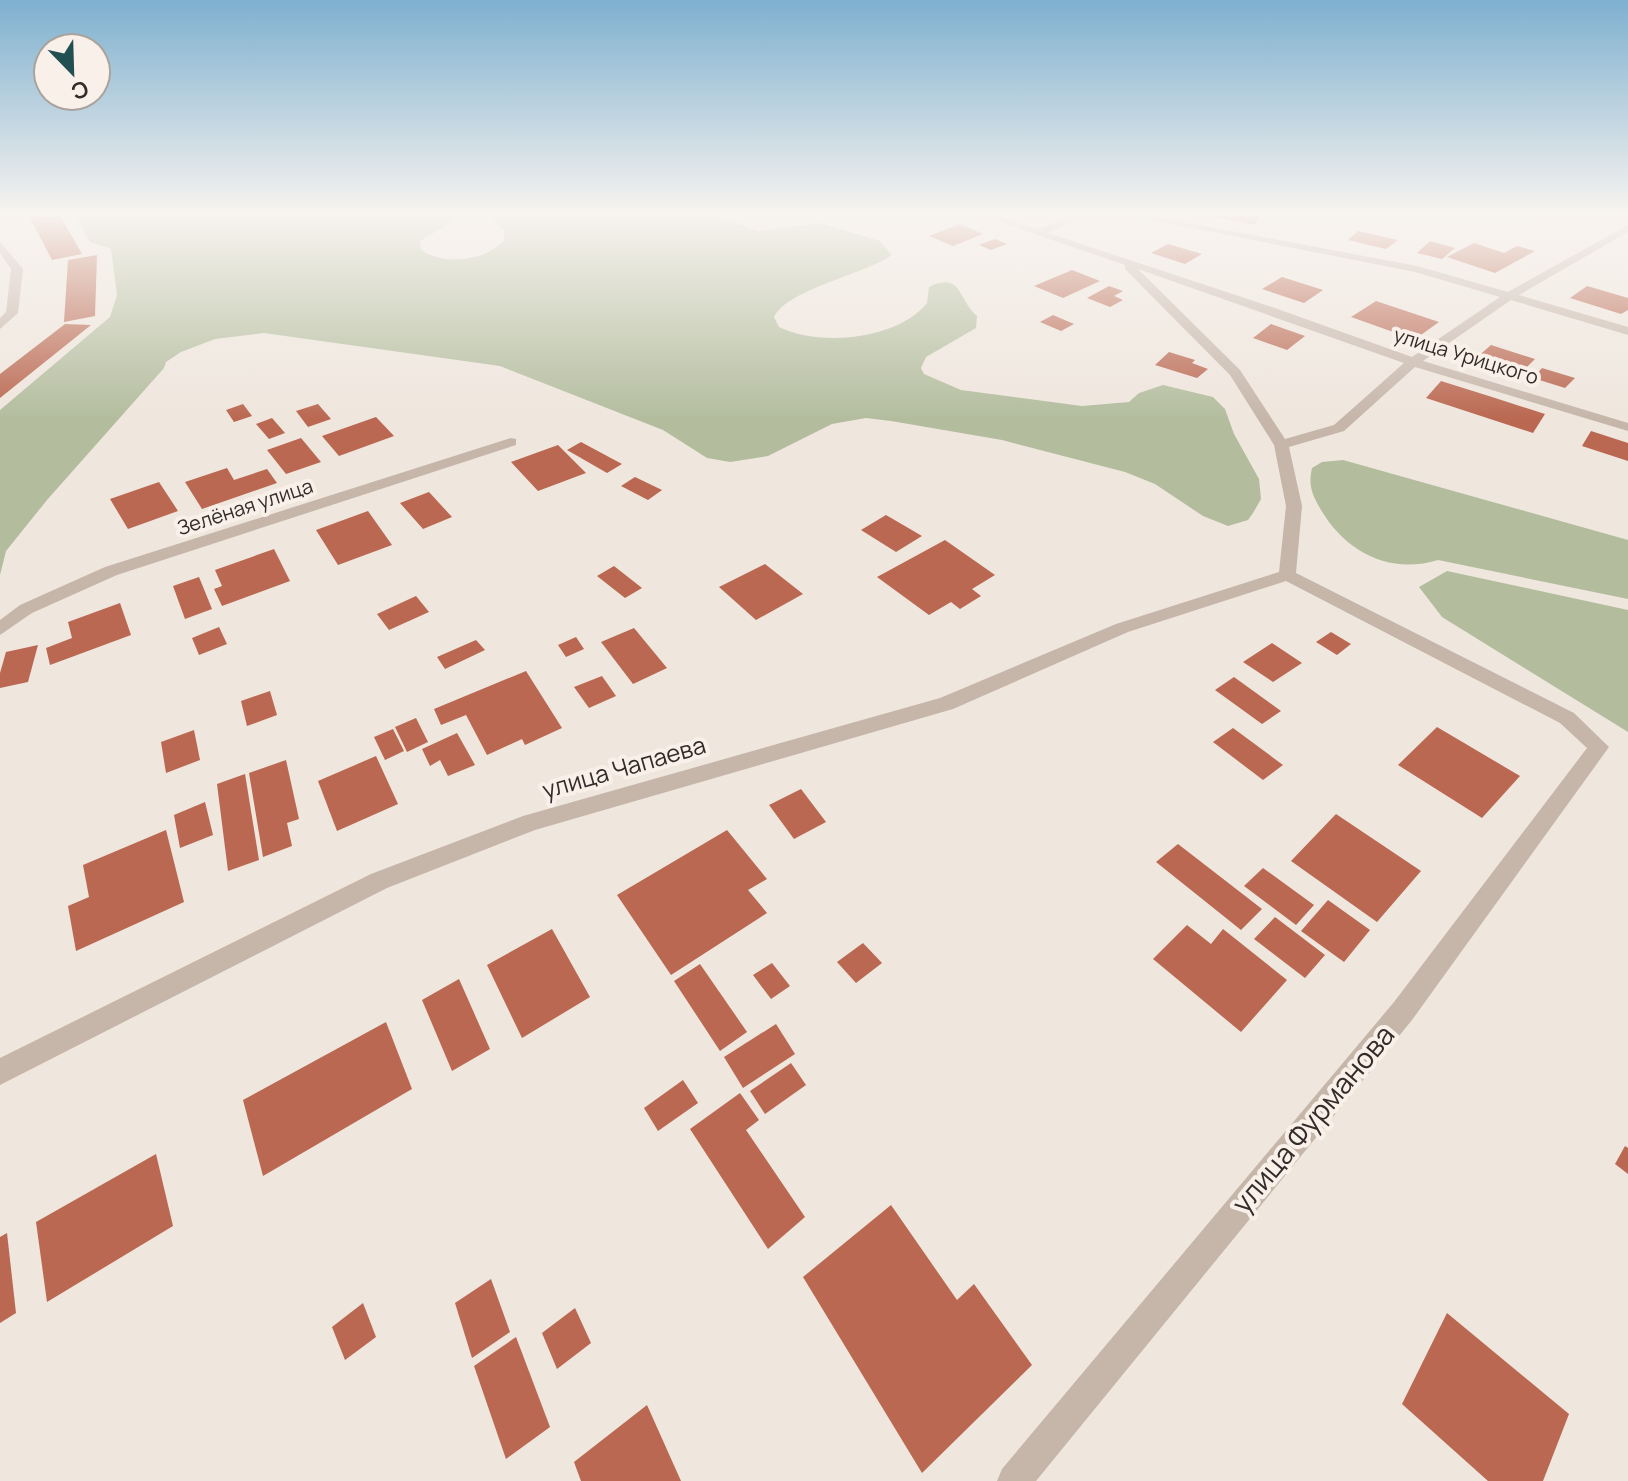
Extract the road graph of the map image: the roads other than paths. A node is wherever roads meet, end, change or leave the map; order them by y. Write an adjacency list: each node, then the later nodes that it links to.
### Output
1 (16, 281): 7 (street)
2 (1143, 281): 12 (street)
3 (1181, 281): 9 (street, улица Урицкого)
4 (1458, 281): 6 (street)
5 (1535, 281): 6 (street)
6 (1509, 296): 8 (street); 9 (street)
7 (0, 325)
8 (1628, 331)
9 (1413, 362): 10 (street, улица Урицкого); 12 (street)
10 (1628, 427)
11 (511, 442): 14 (street, Зелёная улица)
12 (1281, 445): 13 (street)
13 (1287, 575): 15 (street, улица Чапаева); 16 (street, улица Фурманова)
14 (0, 629)
15 (0, 1072)
16 (1014, 1481)

